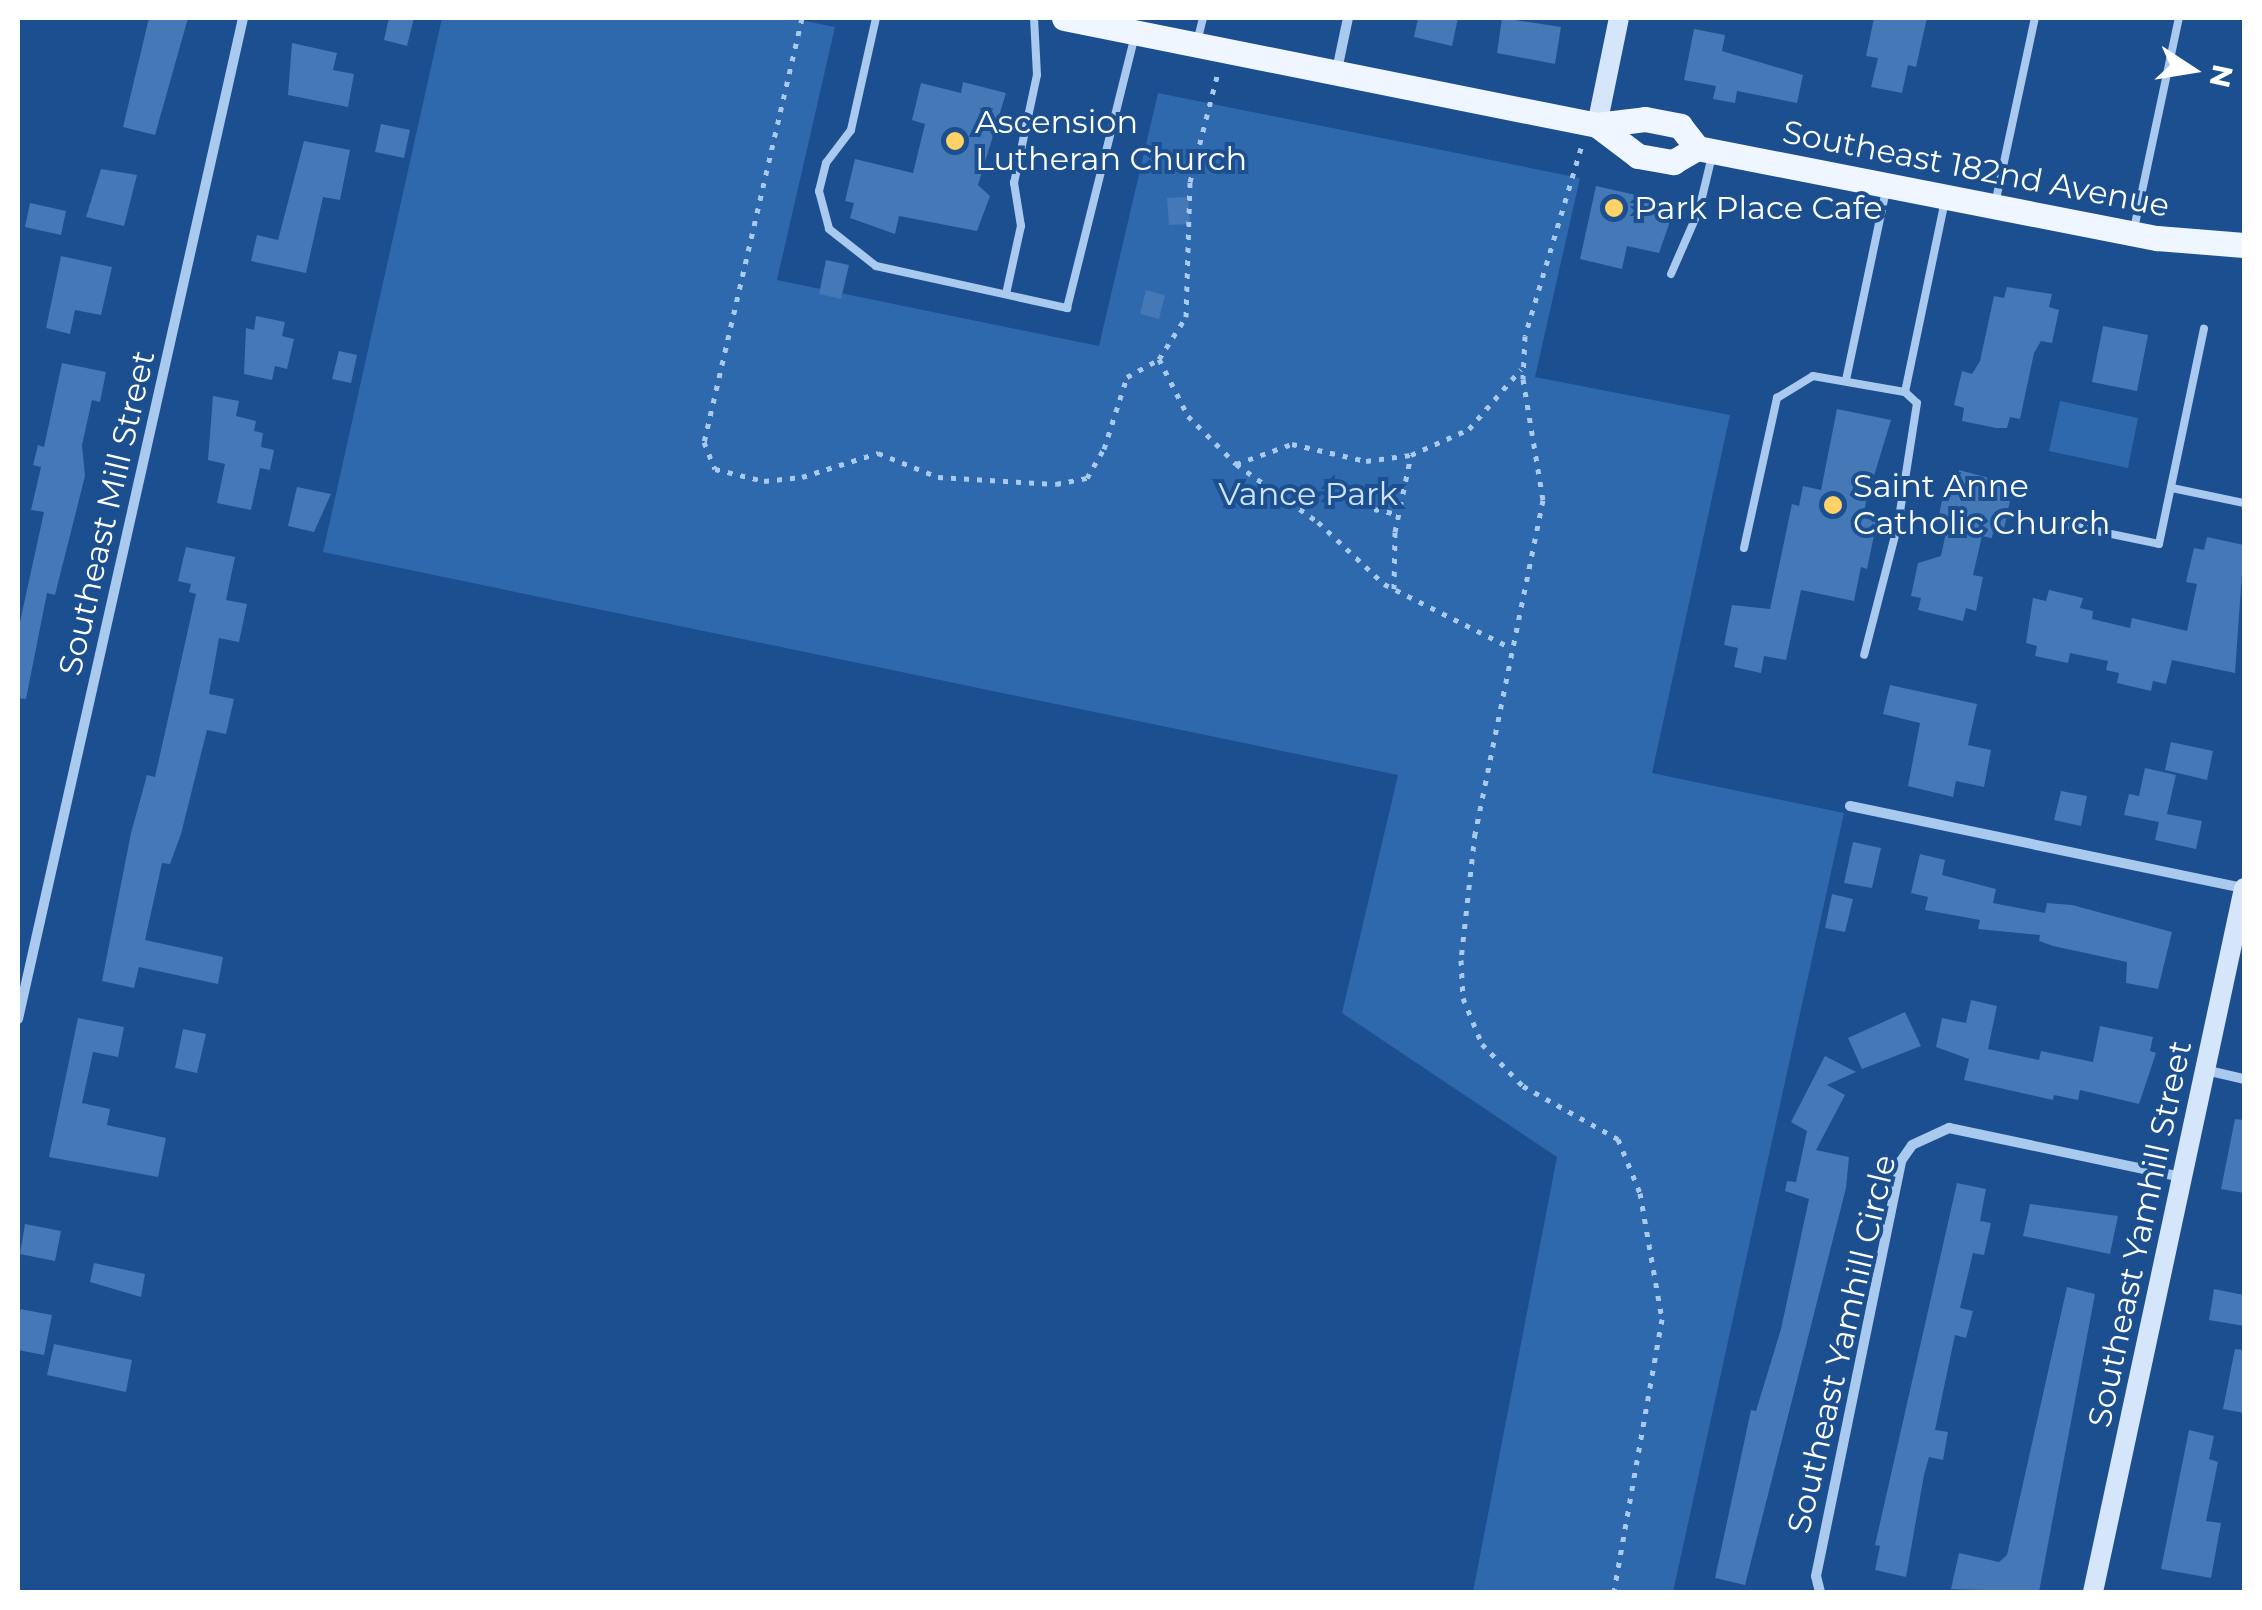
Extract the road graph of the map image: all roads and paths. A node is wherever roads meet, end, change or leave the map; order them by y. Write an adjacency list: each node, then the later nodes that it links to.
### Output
1 (243, 18): 42 (street, Southeast Mill Street)
2 (802, 18): 25 (path)
3 (876, 18): 23 (lane)
4 (1034, 18): 23 (lane)
5 (1064, 18): 11 (main road, Southeast 182nd Avenue)
6 (1203, 18): 12 (lane)
7 (1348, 18): 14 (street)
8 (1619, 18): 15 (street)
9 (2035, 18): 19 (lane)
10 (2179, 18): 20 (lane)
11 (1136, 32): 12 (main road, Southeast 182nd Avenue); 23 (lane)
12 (1196, 44): 13 (main road, Southeast 182nd Avenue)
13 (1222, 50): 14 (main road, Southeast 182nd Avenue); 25 (path)
14 (1336, 73): 15 (main road, Southeast 182nd Avenue)
15 (1591, 124): 16 (main road, Southeast 182nd Avenue); 16 (main road, Southeast 182nd Avenue); 26 (path)
16 (1705, 150): 17 (main road, Southeast 182nd Avenue); 22 (lane)
17 (1886, 186): 18 (main road, Southeast 182nd Avenue); 27 (lane)
18 (1946, 196): 19 (main road, Southeast 182nd Avenue); 28 (lane)
19 (1994, 206): 20 (main road, Southeast 182nd Avenue)
20 (2133, 233): 21 (main road, Southeast 182nd Avenue)
21 (2244, 245)
22 (1670, 274)
23 (1006, 294)
24 (2204, 329): 31 (lane)
25 (1159, 359): 30 (path)
26 (1523, 366): 29 (path); 38 (path)
27 (1846, 380): 28 (lane); 36 (lane)
28 (1904, 392): 39 (lane)
29 (1411, 454): 30 (path); 34 (path)
30 (1236, 464): 37 (path)
31 (2172, 488): 32 (lane); 35 (lane)
32 (2244, 503)
33 (1374, 509): 34 (path)
34 (1397, 514): 37 (path)
35 (2058, 523)
36 (1744, 548)
37 (1394, 590): 38 (path)
38 (1511, 648): 46 (path)
39 (1864, 655)
40 (1850, 806): 41 (street)
41 (2244, 888): 43 (street, Southeast Yamhill Street)
42 (18, 1018)
43 (2205, 1070): 44 (street); 45 (street, Southeast Yamhill Street)
44 (2244, 1079)
45 (2182, 1178): 47 (street, Southeast Yamhill Circle); 48 (street, Southeast Yamhill Street)
46 (1614, 1592)
47 (1820, 1592)
48 (2093, 1592)

